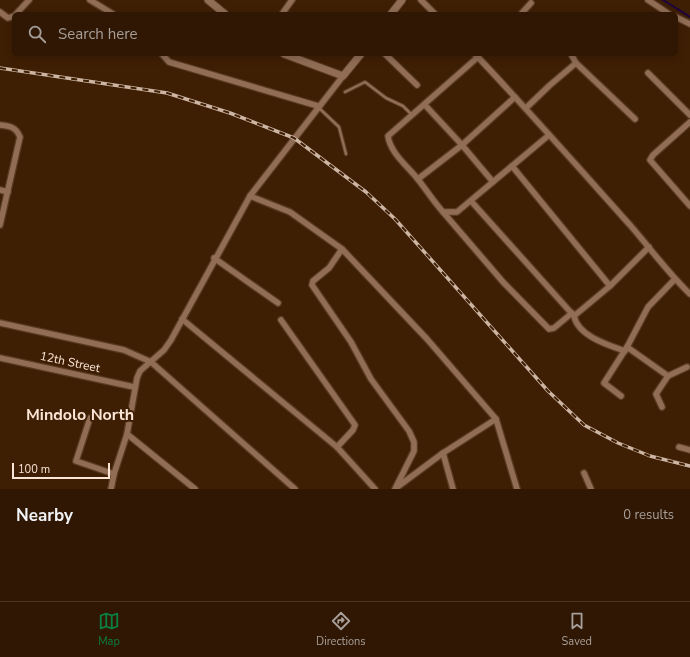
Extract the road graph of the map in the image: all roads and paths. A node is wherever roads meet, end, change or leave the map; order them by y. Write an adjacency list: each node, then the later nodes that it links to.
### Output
1 (29, 0): 10 (street)
2 (90, 0): 11 (street)
3 (208, 0): 12 (street)
4 (292, 0): 13 (street)
5 (402, 0): 14 (street)
6 (421, 0): 15 (street)
7 (648, 0): 17 (street)
8 (531, 3): 16 (street)
9 (0, 12): 18 (street)
10 (18, 12)
11 (110, 12)
12 (223, 12)
13 (283, 12)
14 (393, 12)
15 (433, 12)
16 (523, 12)
17 (666, 12)
18 (12, 17)
19 (678, 19): 20 (street)
20 (690, 24)
21 (164, 56): 34 (street)
22 (289, 56): 29 (street)
23 (359, 56): 29 (street)
24 (387, 56): 30 (street)
25 (476, 56): 32 (street); 33 (street)
26 (572, 56): 27 (street)
27 (576, 63): 35 (street); 38 (street)
28 (648, 73): 37 (street)
29 (343, 76): 34 (street)
30 (417, 85)
31 (345, 92): 36 (lane)
32 (515, 97): 35 (street); 42 (street)
33 (424, 105): 36 (street); 42 (street)
34 (318, 106): 43 (lane); 49 (street)
35 (526, 108): 41 (street)
36 (412, 115): 45 (street)
37 (690, 115)
38 (635, 119)
39 (690, 122): 51 (street)
40 (0, 125): 48 (street)
41 (549, 135): 44 (street); 54 (street)
42 (462, 145): 45 (street); 46 (street)
43 (346, 154)
44 (512, 166): 46 (street); 58 (street)
45 (418, 179): 52 (street)
46 (493, 182): 50 (street)
47 (0, 190): 48 (street)
48 (8, 192): 53 (street)
49 (250, 196): 55 (street); 56 (street)
50 (471, 201): 52 (street); 61 (street)
51 (690, 206)
52 (443, 212): 61 (street)
53 (0, 225)
54 (649, 247): 57 (street); 58 (street)
55 (342, 249): 74 (street); 86 (street)
56 (214, 258): 60 (street); 62 (street)
57 (675, 280): 59 (street); 65 (street)
58 (610, 286): 61 (street)
59 (690, 294)
60 (278, 303)
61 (573, 314): 65 (street)
62 (182, 319): 67 (street); 76 (street)
63 (281, 320): 76 (street)
64 (0, 323): 67 (street)
65 (626, 349): 69 (street); 71 (street)
66 (0, 358): 70 (street, 12th Street)
67 (151, 362): 70 (street); 84 (street)
68 (687, 367): 69 (street)
69 (668, 376): 72 (street)
70 (134, 387): 75 (street)
71 (621, 396)
72 (662, 408)
73 (90, 418): 81 (street)
74 (496, 419): 79 (street); 88 (street)
75 (127, 434): 81 (street); 83 (street)
76 (337, 447): 85 (street)
77 (679, 447): 78 (street)
78 (690, 450)
79 (443, 453): 86 (street); 87 (street)
80 (584, 473): 89 (street)
81 (114, 474): 82 (street)
82 (111, 489)
83 (195, 489)
84 (295, 489)
85 (375, 489)
86 (395, 489)
87 (453, 489)
88 (517, 489)
89 (591, 489)

